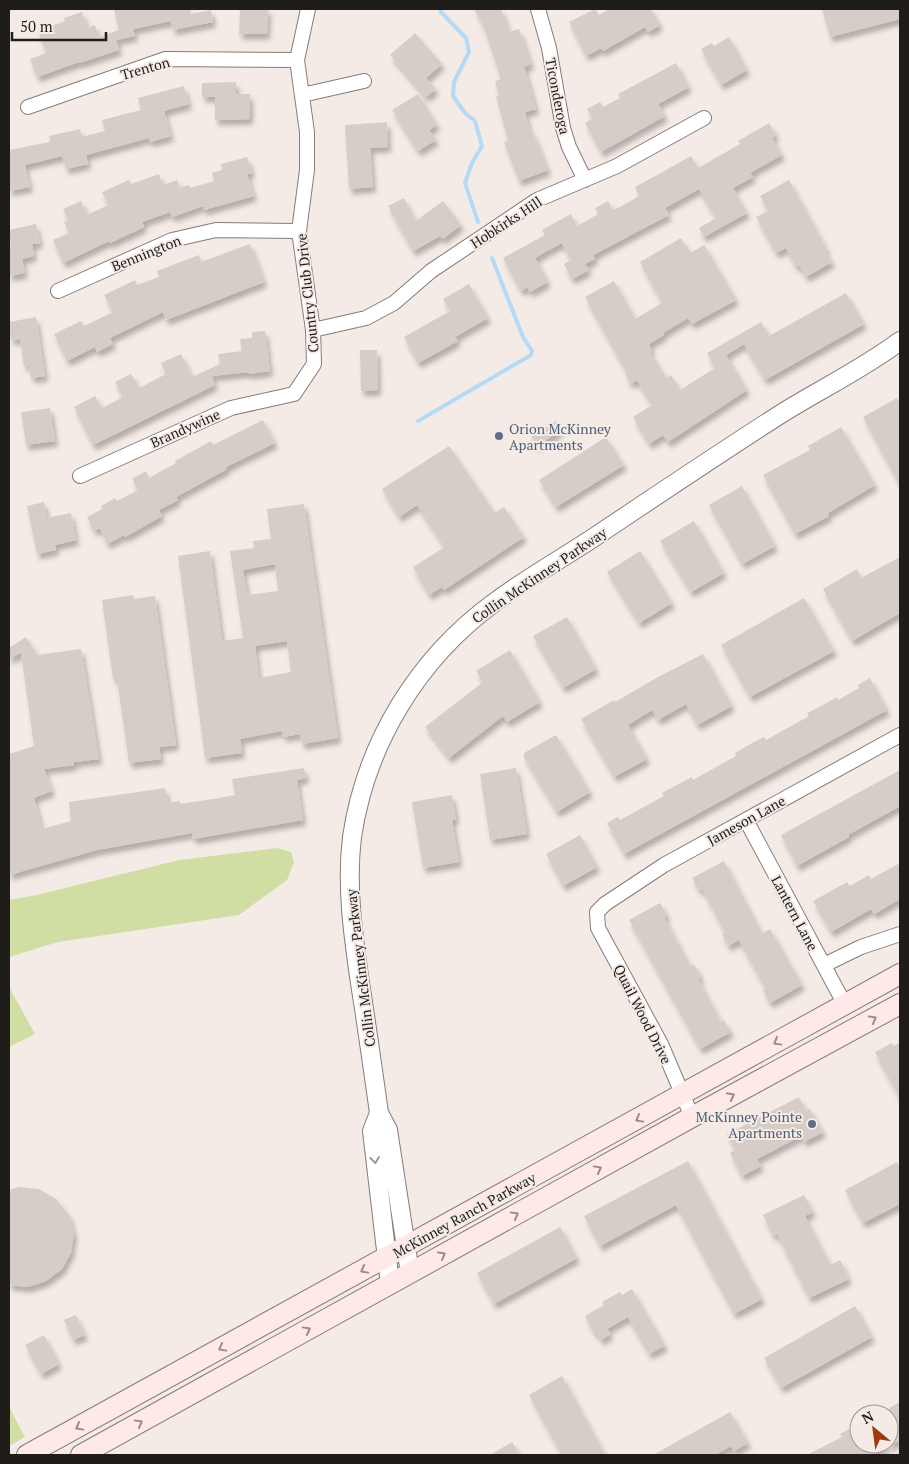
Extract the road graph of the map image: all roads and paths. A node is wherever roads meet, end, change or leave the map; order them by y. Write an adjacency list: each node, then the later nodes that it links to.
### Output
1 (308, 9): 3 (street, Country Club Drive)
2 (540, 9): 8 (street, Ticonderoga)
3 (297, 60): 5 (street, Country Club Drive); 6 (street, Trenton)
4 (364, 81): 5 (street)
5 (302, 95): 9 (street, Country Club Drive)
6 (28, 107)
7 (704, 118): 8 (street, Hobkirks Hill)
8 (585, 180): 11 (street, Hobkirks Hill)
9 (299, 231): 10 (street, Bennington); 11 (street, Country Club Drive)
10 (58, 291)
11 (313, 330): 13 (street, Country Club Drive)
12 (900, 341): 24 (street, Collin McKinney Parkway)
13 (294, 394): 14 (street, Brandywine)
14 (80, 476)
15 (900, 736): 16 (street, Jameson Lane)
16 (746, 820): 17 (street, Jameson Lane); 19 (street, Lantern Lane)
17 (597, 912): 23 (street, Quail Wood Drive)
18 (900, 934): 19 (street)
19 (824, 965): 22 (street, Lantern Lane)
20 (900, 974): 22 (main road, McKinney Ranch Parkway)
21 (900, 1004): 25 (main road, McKinney Ranch Parkway, one-way to 21)
22 (845, 1005): 23 (main road, McKinney Ranch Parkway, one-way to 23)
23 (682, 1095): 25 (street, Quail Wood Drive); 26 (main road, McKinney Ranch Parkway, one-way to 26)
24 (379, 1113): 26 (street, Collin McKinney Parkway); 27 (street, Collin McKinney Parkway, one-way to 27)
25 (692, 1117): 28 (main road, McKinney Ranch Parkway, one-way to 25)
26 (407, 1246): 27 (main road, McKinney Ranch Parkway); 28 (street, Collin McKinney Parkway)
27 (387, 1257): 29 (street, Collin McKinney Parkway); 30 (main road, McKinney Ranch Parkway, one-way to 30)
28 (410, 1273): 29 (main road, McKinney Ranch Parkway)
29 (390, 1284): 31 (main road, McKinney Ranch Parkway, one-way to 29)
30 (27, 1455)
31 (81, 1455)

